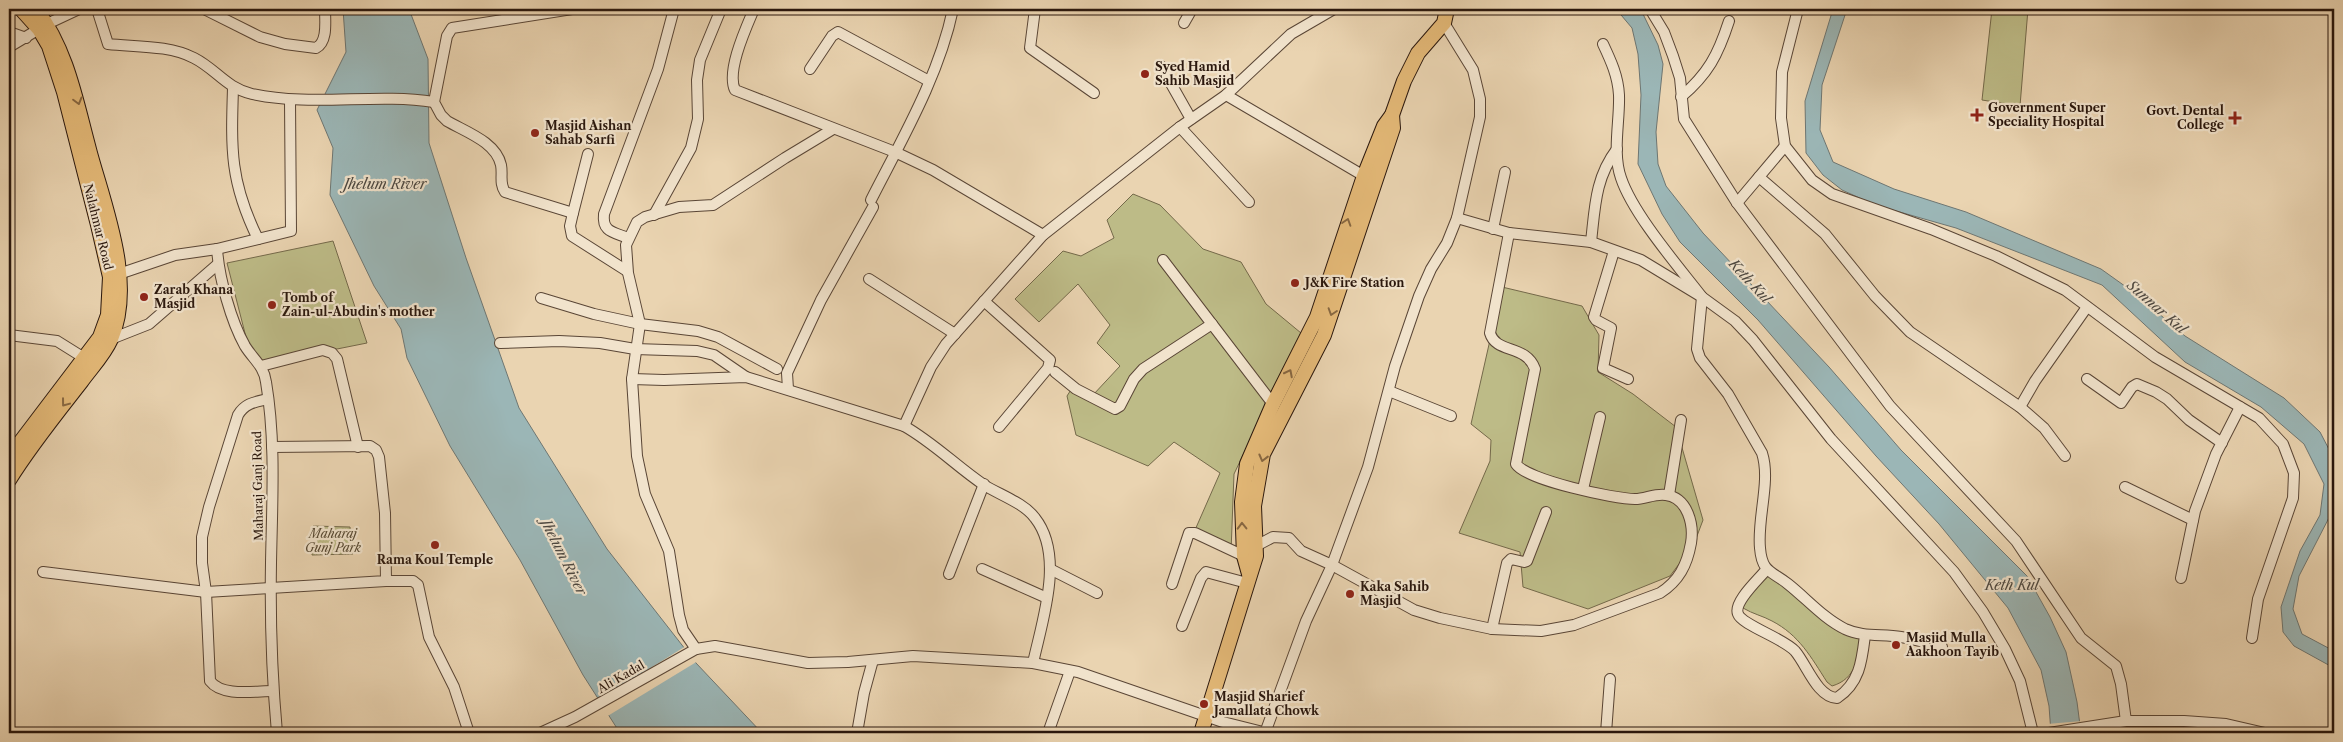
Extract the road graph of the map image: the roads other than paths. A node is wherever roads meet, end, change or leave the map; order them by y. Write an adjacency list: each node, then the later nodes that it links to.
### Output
1 (21, 9): 21 (main road)
2 (36, 9): 21 (main road)
3 (79, 9): 21 (street)
4 (97, 9): 29 (street)
5 (204, 9): 6 (street)
6 (325, 9)
7 (572, 9): 34 (street)
8 (674, 9): 54 (street)
9 (721, 9): 49 (street)
10 (754, 9): 38 (street)
11 (953, 9): 28 (street)
12 (1035, 9): 30 (street)
13 (1192, 9): 19 (street)
14 (1334, 9): 31 (street)
15 (1447, 9): 20 (main road)
16 (1650, 9): 32 (street)
17 (1798, 9): 39 (street)
18 (1729, 21): 32 (street)
19 (1184, 23)
20 (1444, 23): 35 (main road); 50 (street)
21 (43, 26): 23 (street); 62 (main road)
22 (9, 32): 23 (street)
23 (26, 38): 25 (street)
24 (1603, 44): 40 (street)
25 (9, 47)
26 (1162, 66): 36 (street)
27 (810, 69): 28 (street)
28 (929, 81): 41 (street)
29 (233, 88): 33 (street); 55 (street)
30 (1094, 93)
31 (1226, 96): 36 (street); 44 (street)
32 (1681, 97): 47 (street)
33 (290, 100): 34 (street); 55 (street)
34 (432, 102): 48 (street)
35 (1392, 115): 44 (main road); 106 (main road, one-way to 106)
36 (1191, 120): 37 (street)
37 (1180, 127): 46 (street); 53 (street)
38 (833, 129): 41 (street); 49 (street)
39 (1785, 146): 45 (street); 67 (street)
40 (1617, 149): 56 (street); 64 (street)
41 (895, 152): 53 (street); 83 (street)
42 (588, 154): 48 (street)
43 (1505, 172): 51 (street)
44 (1364, 176): 86 (main road, one-way to 44)
45 (1759, 177): 47 (street); 87 (street)
46 (1249, 202)
47 (1737, 203): 134 (street)
48 (573, 213): 61 (street)
49 (654, 214): 54 (street)
50 (1457, 218): 51 (street); 84 (street)
51 (1493, 229): 52 (street)
52 (1509, 233): 56 (street); 102 (street)
53 (1043, 235): 66 (street)
54 (628, 238): 61 (street)
55 (258, 239): 57 (street)
56 (1591, 242): 58 (street)
57 (217, 249): 60 (street, Maharaj Ganj Road); 62 (street)
58 (1614, 251): 64 (street); 81 (street)
59 (1163, 260): 69 (street)
60 (218, 264): 72 (street); 76 (street, Maharaj Ganj Road)
61 (627, 271): 68 (street)
62 (114, 276): 72 (main road); 75 (main road, Nalahmar Road)
63 (869, 279): 70 (street)
64 (1702, 297): 111 (street); 143 (street)
65 (541, 298): 68 (street)
66 (984, 301): 70 (street); 93 (street)
67 (2087, 307): 87 (street); 88 (street)
68 (640, 324): 74 (street); 77 (street)
69 (1212, 324): 78 (street); 86 (street)
70 (955, 334): 92 (street)
71 (9, 336): 75 (street)
72 (111, 339): 75 (main road)
73 (500, 344): 74 (street)
74 (636, 349): 79 (street); 80 (street)
75 (89, 361): 98 (main road, Nalahmar Road); 99 (main road, Nalahmar Road, one-way to 99)
76 (262, 366): 85 (street, Maharaj Ganj Road); 96 (street)
77 (777, 369)
78 (1055, 372)
79 (746, 377): 80 (street); 83 (street)
80 (632, 379): 127 (street)
81 (1628, 379)
82 (2087, 379): 94 (street)
83 (788, 389): 92 (street)
84 (1389, 391): 89 (street); 108 (street)
85 (268, 399): 95 (street, Maharaj Ganj Road); 119 (street)
86 (1273, 404): 107 (main road, one-way to 86)
87 (2020, 407): 97 (street)
88 (2240, 407): 94 (street); 125 (street)
89 (1451, 416)
90 (1600, 417): 102 (street)
91 (1681, 420): 103 (street)
92 (904, 426): 100 (street)
93 (999, 427)
94 (2222, 443): 105 (street)
95 (272, 447): 96 (street); 118 (street, Maharaj Ganj Road)
96 (358, 447): 116 (street)
97 (2065, 456)
98 (9, 457)
99 (9, 480)
100 (984, 484): 110 (street); 113 (street)
101 (2125, 487): 105 (street)
102 (1583, 489): 103 (street)
103 (1669, 496): 123 (street)
104 (1546, 512): 123 (street)
105 (2192, 520): 115 (street)
106 (1256, 546): 108 (street); 114 (main road)
107 (1244, 556): 114 (main road); 117 (street)
108 (1332, 565): 123 (street); 141 (street)
109 (982, 569): 121 (street)
110 (1050, 569): 120 (street); 121 (street)
111 (1766, 570): 124 (street); 124 (street)
112 (43, 572): 119 (street)
113 (949, 574)
114 (1248, 578): 122 (street); 133 (main road)
115 (2181, 578)
116 (386, 581): 118 (street); 136 (street)
117 (1172, 584)
118 (271, 587): 119 (street); 132 (street, Maharaj Ganj Road)
119 (206, 592): 132 (street)
120 (1097, 593)
121 (1047, 598): 129 (street)
122 (1182, 626)
123 (1492, 629)
124 (1865, 635): 126 (street)
125 (2252, 638)
126 (1942, 647)
127 (696, 649): 128 (street); 137 (street, Ali Kadal)
128 (873, 660): 129 (street); 138 (street)
129 (1033, 663): 130 (street)
130 (1070, 671): 133 (street); 139 (street)
131 (1610, 679): 142 (street)
132 (273, 691): 135 (street, Maharaj Ganj Road)
133 (1205, 716): 140 (main road); 141 (street)
134 (2126, 721): 144 (street); 145 (street)
135 (277, 733)
136 (469, 733)
137 (540, 733)
138 (857, 733)
139 (1048, 733)
140 (1200, 733)
141 (1266, 733)
142 (1606, 733)
143 (2033, 733)
144 (2049, 733)
145 (2265, 733)

